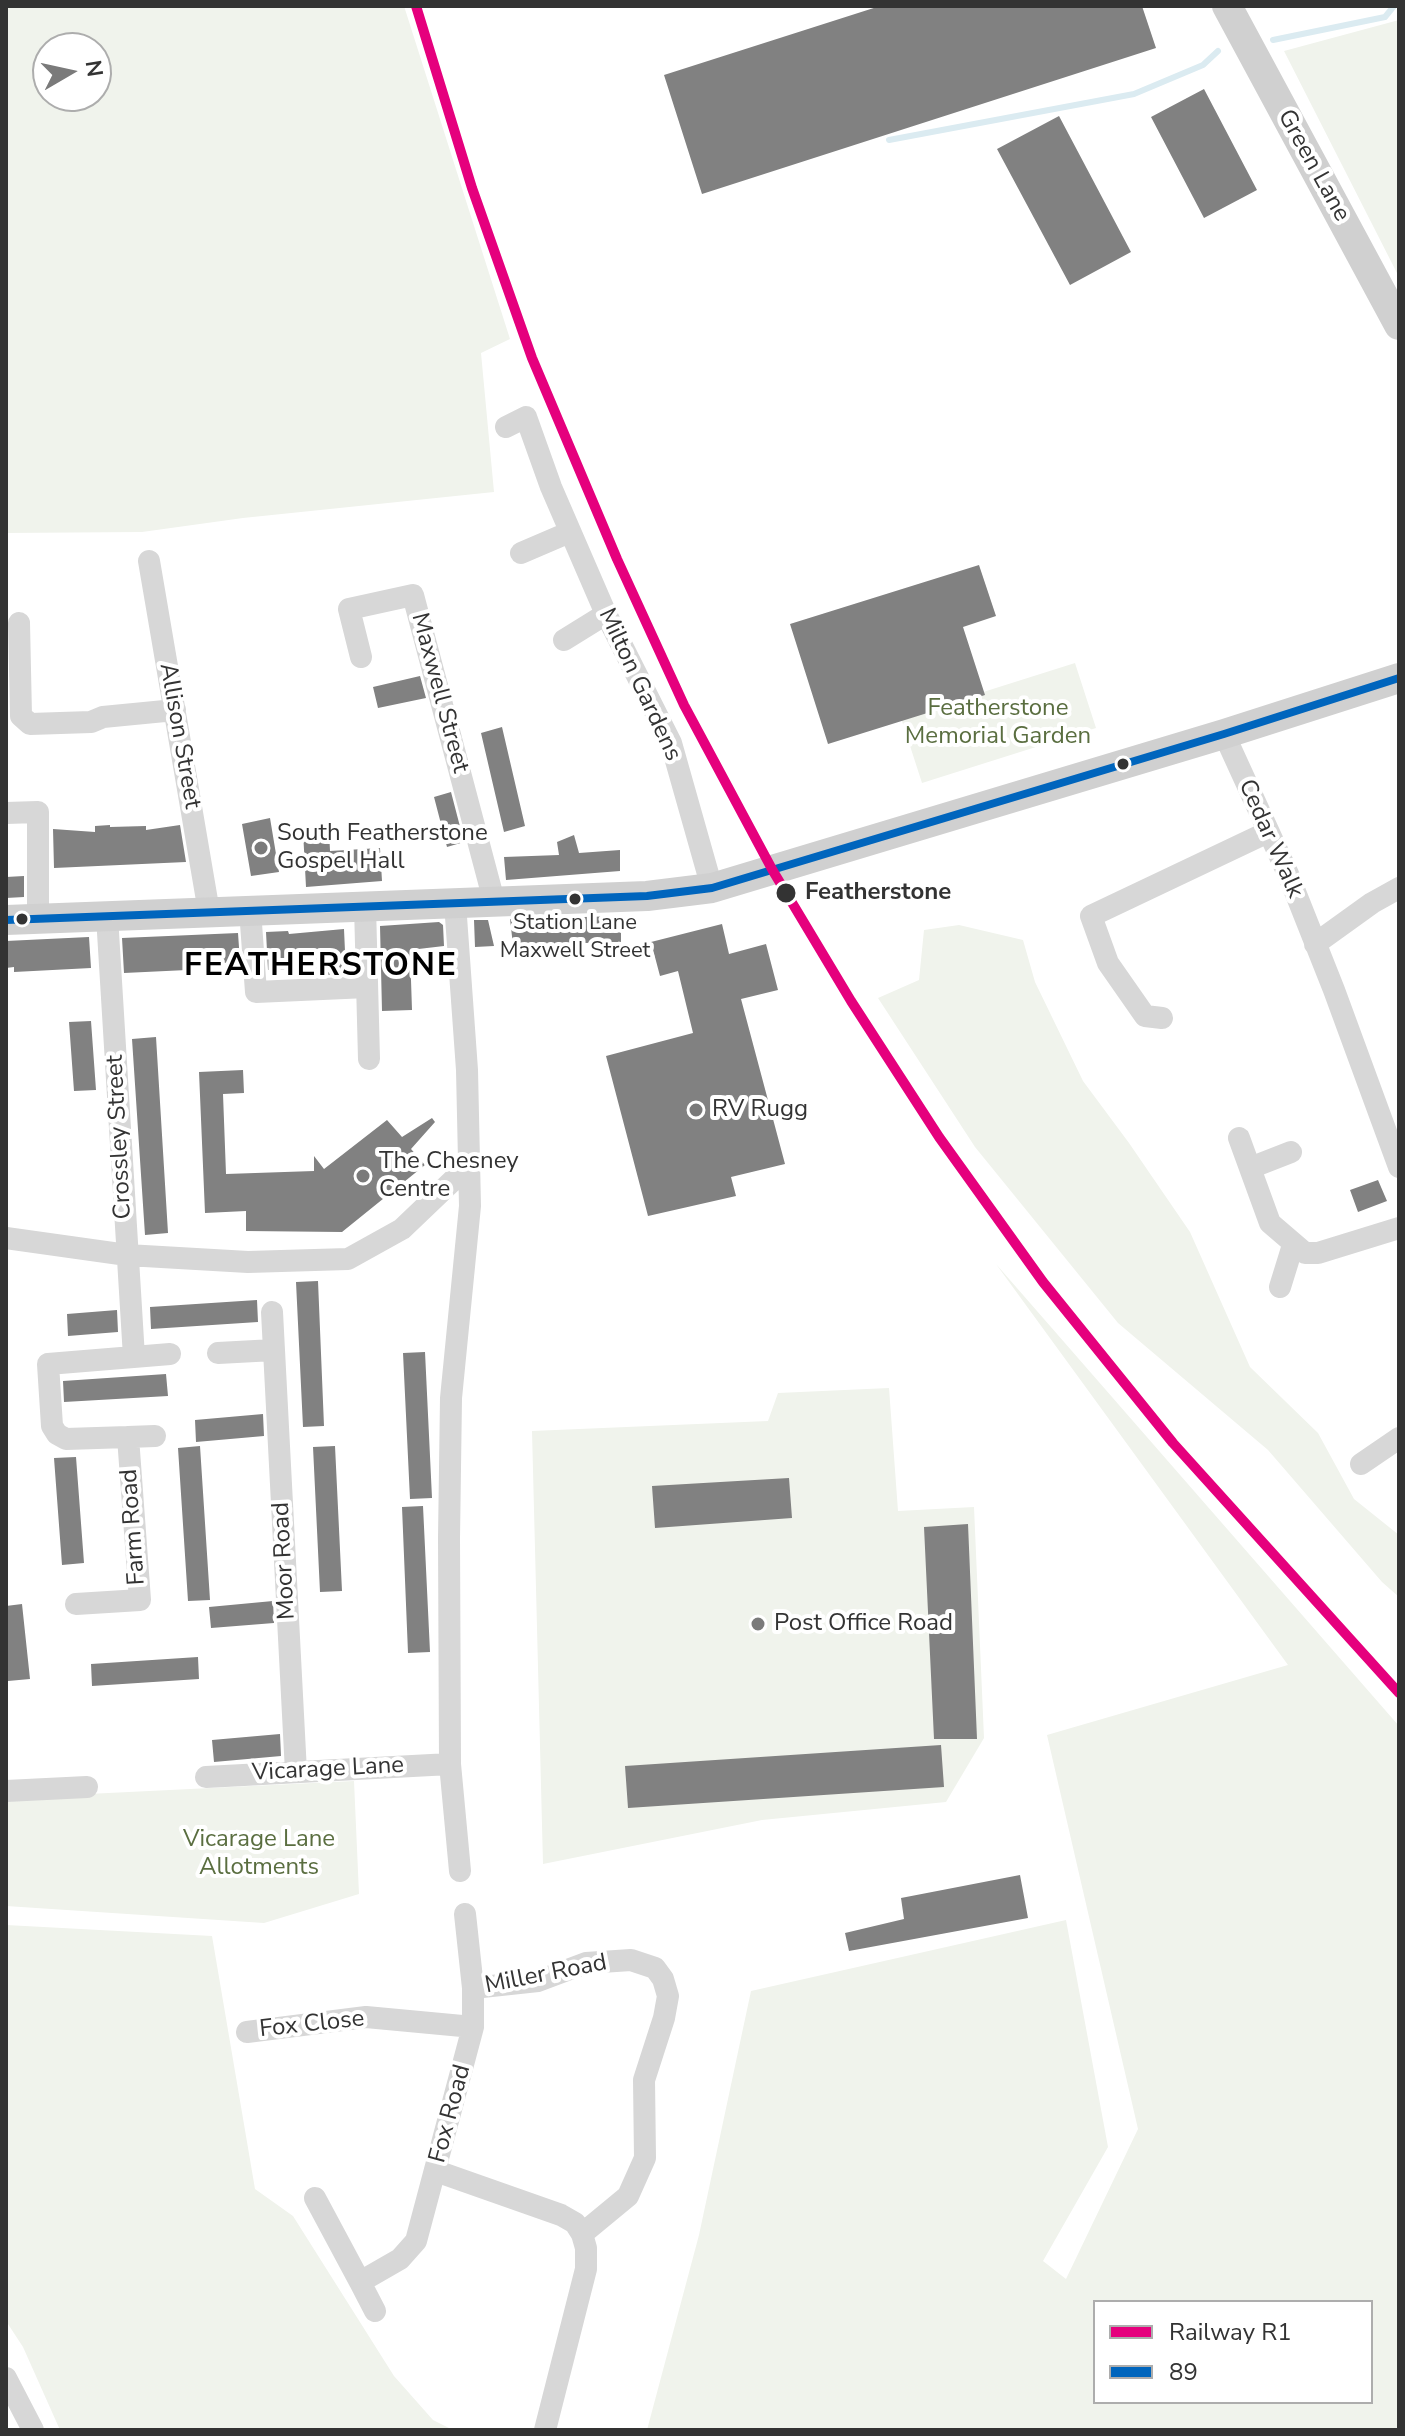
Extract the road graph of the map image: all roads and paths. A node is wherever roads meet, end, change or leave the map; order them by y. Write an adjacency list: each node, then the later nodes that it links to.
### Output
1 (1227, 6): 2 (main road, Green Lane)
2 (1399, 325)
3 (506, 427): 4 (street, Milton Gardens)
4 (570, 532): 5 (street); 7 (street, Milton Gardens)
5 (521, 553)
6 (149, 561): 12 (street, Allison Street)
7 (606, 614): 9 (street); 16 (street, Milton Gardens)
8 (19, 623): 12 (street)
9 (564, 640)
10 (361, 657): 18 (street, Maxwell Street)
11 (1399, 678): 13 (main road)
12 (175, 710): 22 (street, Allison Street)
13 (1224, 734): 15 (street, Cedar Walk); 16 (main road)
14 (6, 813): 24 (street)
15 (1268, 832): 26 (street, Cedar Walk); 28 (street)
16 (712, 888): 18 (main road)
17 (1399, 888): 26 (street)
18 (494, 901): 19 (main road)
19 (455, 903): 20 (main road); 34 (street)
20 (365, 906): 21 (main road); 27 (street)
21 (250, 910): 22 (main road); 27 (street)
22 (209, 912): 23 (main road)
23 (107, 916): 24 (main road); 40 (street, Crossley Street)
24 (38, 919): 25 (main road)
25 (6, 920)
26 (1315, 944): 31 (street, Cedar Walk)
27 (367, 987): 29 (street)
28 (1162, 1018)
29 (369, 1059)
30 (1399, 1102): 31 (street)
31 (1379, 1113): 35 (street, Cedar Walk)
32 (1239, 1138): 36 (street)
33 (1291, 1152): 36 (street)
34 (469, 1165): 40 (street); 52 (street)
35 (1399, 1167)
36 (1250, 1168): 39 (street)
37 (1399, 1228): 39 (street)
38 (6, 1238): 40 (street)
39 (1293, 1245): 41 (street)
40 (127, 1255): 46 (street, Crossley Street)
41 (1280, 1287)
42 (272, 1312): 43 (street, Moor Road)
43 (274, 1350): 44 (street); 53 (street, Moor Road)
44 (218, 1353)
45 (170, 1354): 46 (street, Farm Road)
46 (134, 1357): 48 (street, Farm Road)
47 (155, 1436): 48 (street, Farm Road)
48 (128, 1437): 51 (street, Farm Road)
49 (1399, 1438): 50 (street)
50 (1361, 1464)
51 (76, 1604)
52 (450, 1764): 53 (street, Vicarage Lane); 57 (street)
53 (296, 1772): 54 (street, Vicarage Lane)
54 (206, 1777)
55 (87, 1787): 56 (street)
56 (6, 1791)
57 (460, 1871)
58 (465, 1914): 59 (street, Fox Road)
59 (473, 1988): 60 (street, Fox Road); 64 (street, Miller Road)
60 (473, 2027): 61 (street, Fox Close); 62 (street, Fox Road)
61 (247, 2032)
62 (436, 2171): 64 (street); 65 (street, Fox Road)
63 (315, 2198): 65 (street)
64 (582, 2234): 69 (street)
65 (360, 2282): 66 (street)
66 (375, 2311)
67 (6, 2378): 68 (street)
68 (33, 2430)
69 (545, 2430)

